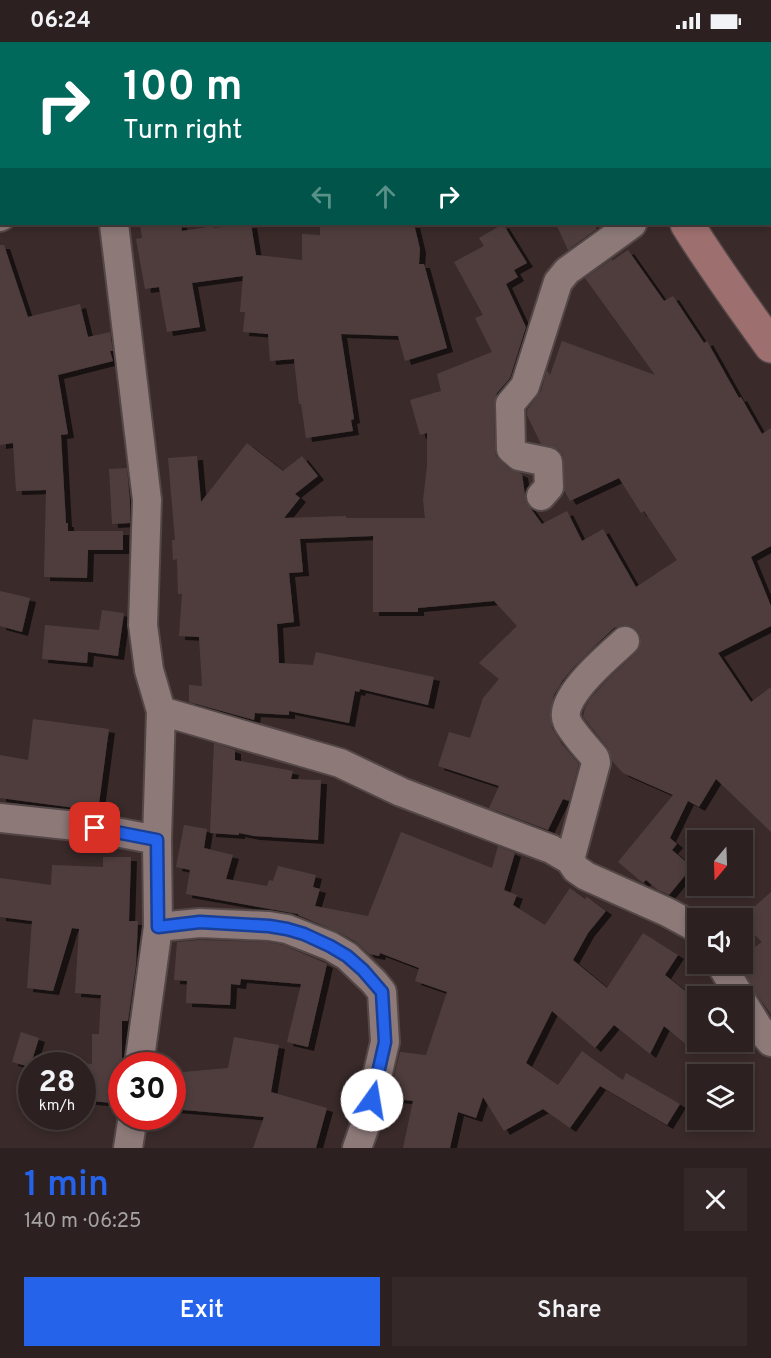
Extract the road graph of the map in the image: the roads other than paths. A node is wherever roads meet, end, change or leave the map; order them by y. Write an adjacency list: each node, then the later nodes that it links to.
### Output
1 (114, 225): 7 (street)
2 (631, 225): 5 (street)
3 (688, 225): 4 (main road)
4 (768, 337)
5 (541, 496)
6 (625, 641): 10 (street)
7 (161, 711): 9 (street); 10 (street)
8 (0, 818): 9 (street)
9 (157, 840): 12 (street)
10 (570, 860): 11 (street)
11 (687, 924)
12 (158, 927): 15 (street); 18 (street)
13 (753, 1019): 14 (street)
14 (771, 1042)
15 (141, 1052)
16 (130, 1130): 17 (street)
17 (128, 1148)
18 (357, 1148)

